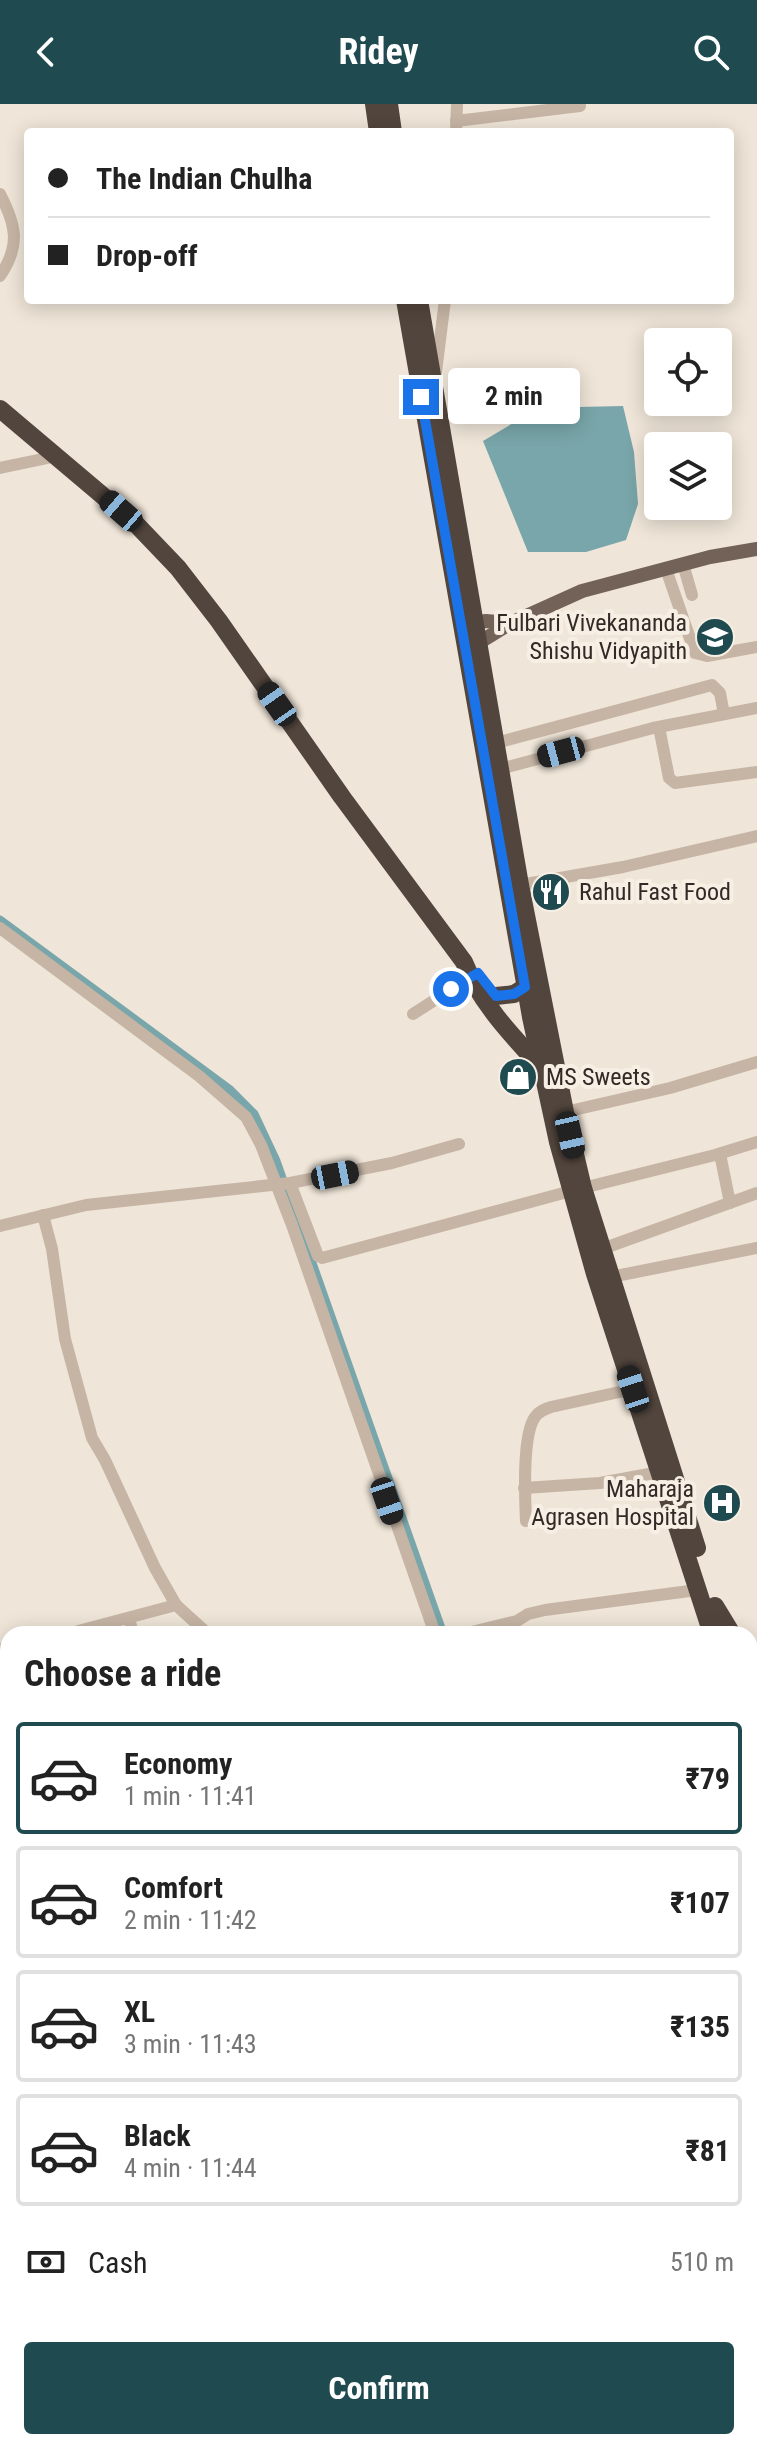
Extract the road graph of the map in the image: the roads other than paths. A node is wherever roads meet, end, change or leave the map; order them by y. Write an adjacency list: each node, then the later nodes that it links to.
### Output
1 (374, 104): 6 (highway)
2 (389, 104): 7 (highway)
3 (457, 104): 5 (street)
4 (580, 106): 5 (street)
5 (456, 126)
6 (377, 128)
7 (392, 128)
8 (0, 194): 9 (street)
9 (0, 276)
10 (406, 304): 22 (highway)
11 (420, 304): 13 (highway)
12 (445, 304): 13 (street)
13 (435, 383): 22 (highway)
14 (0, 409): 15 (highway)
15 (57, 456): 16 (street); 34 (highway)
16 (0, 468)
17 (757, 549): 18 (main road)
18 (683, 564): 19 (main road); 20 (street)
19 (666, 569): 21 (main road); 24 (street)
20 (692, 595)
21 (511, 623): 22 (main road); 23 (main road)
22 (468, 624): 23 (highway)
23 (472, 644): 28 (highway); 35 (highway)
24 (757, 647)
25 (757, 708): 26 (street)
26 (724, 714): 27 (street); 28 (street)
27 (659, 727): 29 (street); 30 (street)
28 (496, 743): 29 (highway)
29 (500, 769): 32 (highway)
30 (757, 772)
31 (757, 836): 32 (street)
32 (520, 885): 40 (highway)
33 (0, 928): 45 (street)
34 (471, 971): 36 (highway); 37 (street); 40 (highway)
35 (525, 987): 36 (highway); 38 (highway)
36 (496, 996): 38 (highway)
37 (413, 1014)
38 (537, 1046): 40 (highway)
39 (757, 1062): 41 (street)
40 (549, 1065): 41 (highway); 46 (highway)
41 (565, 1112): 46 (highway)
42 (757, 1142): 44 (street)
43 (459, 1144): 45 (street)
44 (720, 1154): 46 (street); 48 (street)
45 (284, 1184): 46 (street); 49 (street); 65 (street)
46 (577, 1189): 52 (highway); 54 (highway)
47 (757, 1193): 48 (street)
48 (730, 1203): 52 (street)
49 (43, 1215): 50 (street); 59 (street)
50 (0, 1226)
51 (757, 1248): 53 (street)
52 (602, 1249): 53 (highway)
53 (611, 1277): 60 (highway)
54 (633, 1389): 55 (highway); 56 (street)
55 (660, 1472): 56 (street); 58 (highway)
56 (524, 1488): 57 (street)
57 (526, 1521)
58 (697, 1590): 66 (street); 67 (highway)
59 (176, 1605): 61 (street); 64 (street)
60 (715, 1606): 68 (highway); 69 (highway)
61 (129, 1618): 62 (street); 63 (street)
62 (98, 1626)
63 (131, 1626)
64 (199, 1626)
65 (432, 1626)
66 (496, 1626)
67 (709, 1626)
68 (721, 1626)
69 (727, 1626)

